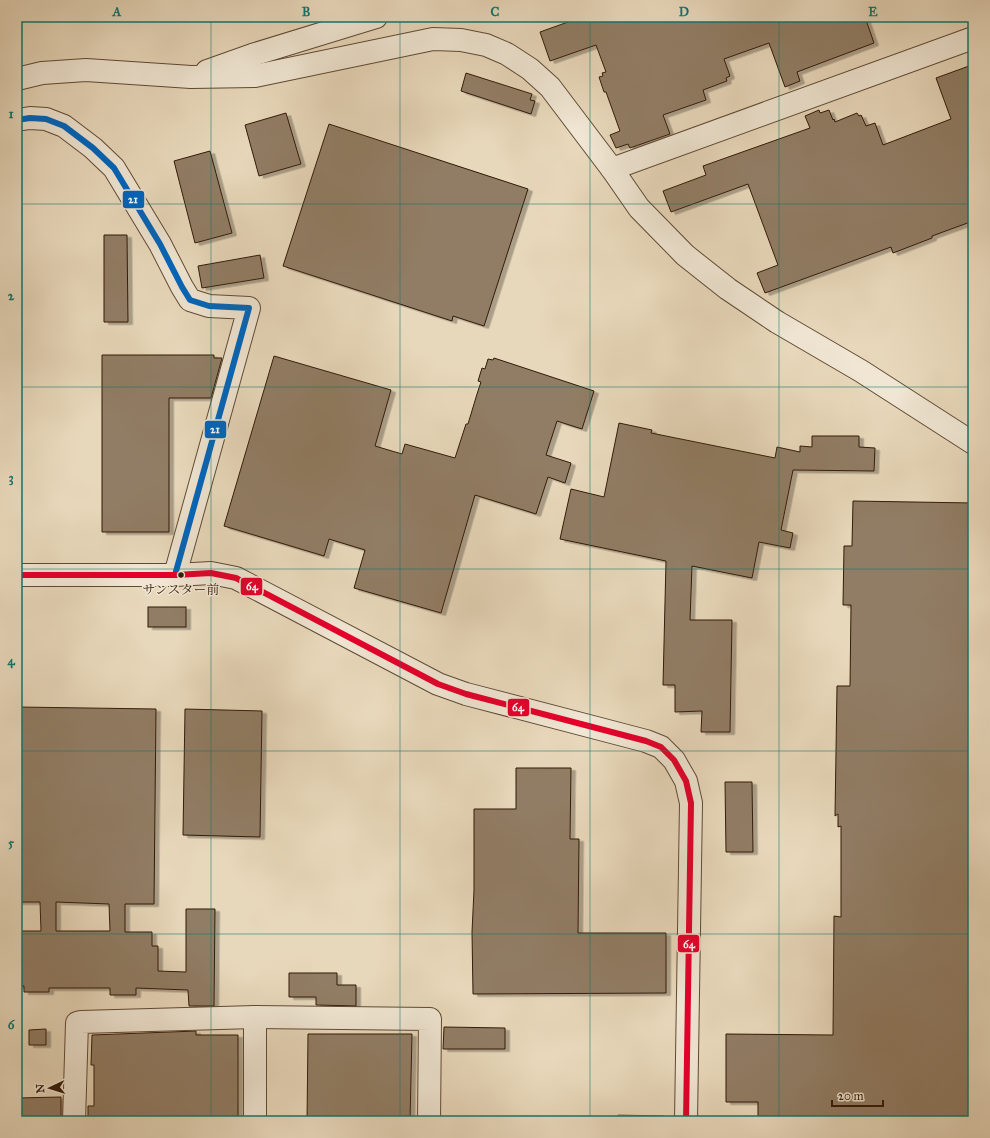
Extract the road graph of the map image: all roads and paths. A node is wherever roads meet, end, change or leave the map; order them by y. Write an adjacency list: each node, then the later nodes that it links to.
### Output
1 (376, 17): 3 (street)
2 (973, 38): 6 (street)
3 (191, 77): 4 (street); 6 (street)
4 (17, 79)
5 (17, 120): 9 (street)
6 (612, 169): 7 (street)
7 (973, 443)
8 (17, 575): 9 (street)
9 (175, 575): 14 (street)
10 (254, 1017): 11 (street); 12 (street); 13 (street)
11 (74, 1121)
12 (255, 1121)
13 (429, 1121)
14 (686, 1121)

